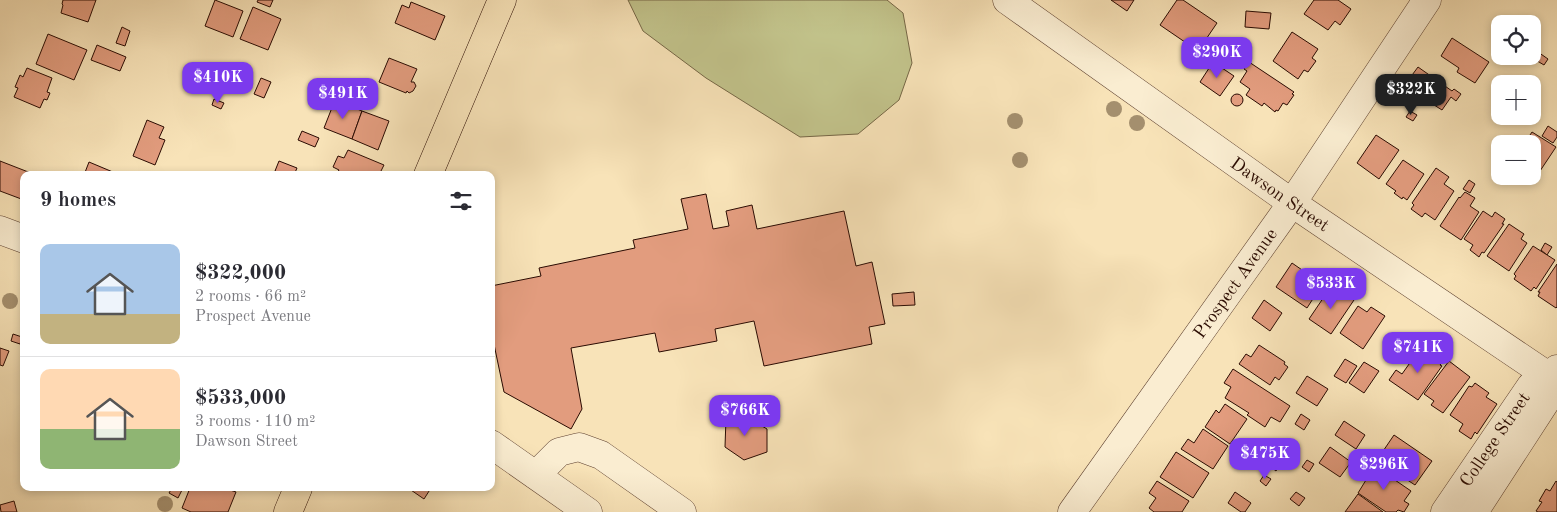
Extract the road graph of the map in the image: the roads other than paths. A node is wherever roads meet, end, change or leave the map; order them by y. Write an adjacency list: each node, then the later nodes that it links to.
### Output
1 (502, 0): 4 (main road)
2 (1427, 0): 5 (street, Prospect Avenue)
3 (1023, 5): 5 (street, Dawson Street)
4 (430, 171)
5 (1292, 203): 8 (street, Dawson Street); 15 (street, Prospect Avenue)
6 (0, 230): 7 (street)
7 (20, 238)
8 (1555, 376): 16 (street, College Street); 17 (street, College Street)
9 (495, 447): 10 (street)
10 (536, 475): 13 (street); 14 (street)
11 (297, 491): 12 (main road)
12 (288, 512)
13 (588, 512)
14 (682, 512)
15 (1072, 512)
16 (1445, 512)
17 (1474, 512)

